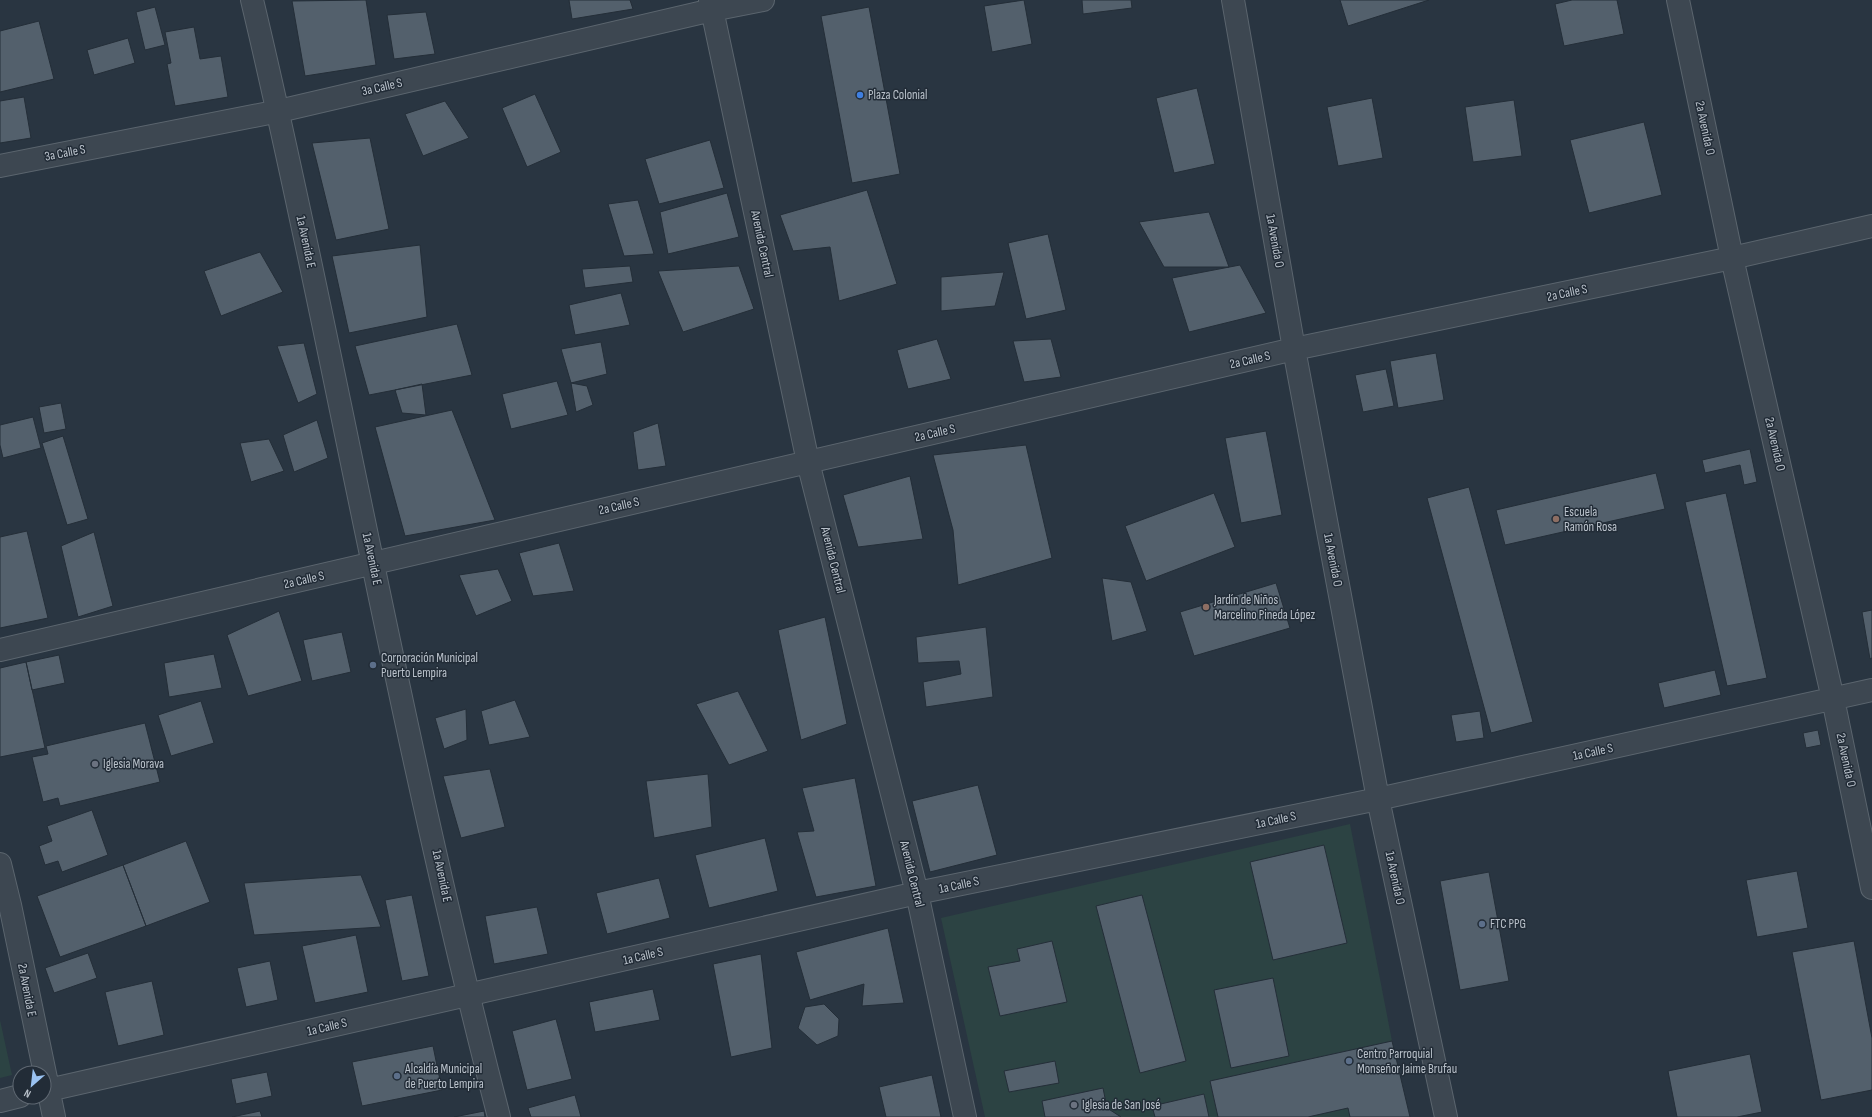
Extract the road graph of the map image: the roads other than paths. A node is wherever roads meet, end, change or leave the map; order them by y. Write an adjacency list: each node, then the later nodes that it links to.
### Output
1 (252, 0): 6 (street, 1a Avenida E)
2 (763, 0): 5 (street, 3a Calle S)
3 (1233, 0): 10 (street, 1a Avenida O)
4 (1678, 0): 9 (street, 2a Avenida O)
5 (711, 5): 6 (street, 3a Calle S); 11 (street, Avenida Central)
6 (278, 111): 7 (street, 3a Calle S); 12 (street, 1a Avenida E)
7 (0, 166)
8 (1872, 226): 9 (street, 2a Calle S)
9 (1732, 258): 10 (street, 2a Calle S); 15 (street, 2a Avenida O)
10 (1294, 350): 11 (street, 2a Calle S); 16 (street, 1a Avenida O)
11 (808, 462): 12 (street, 2a Calle S); 19 (street, Avenida Central)
12 (373, 564): 13 (street, 2a Calle S); 20 (street, 1a Avenida E)
13 (0, 650)
14 (1872, 690): 15 (street, 1a Calle S)
15 (1833, 699): 16 (street, 1a Calle S); 18 (street, 2a Avenida O)
16 (1378, 799): 19 (street, 1a Calle S); 29 (street, 1a Avenida O)
17 (0, 864): 21 (street, 2a Avenida E)
18 (1872, 888)
19 (917, 893): 20 (street, 1a Calle S); 28 (street, Avenida Central)
20 (468, 996): 22 (street, 1a Calle S); 27 (street, 1a Avenida E)
21 (41, 1065)
22 (52, 1089)
23 (12, 1098): 24 (street)
24 (0, 1101)
25 (50, 1105): 26 (street, 2a Avenida E)
26 (54, 1117)
27 (499, 1117)
28 (966, 1117)
29 (1446, 1117)

